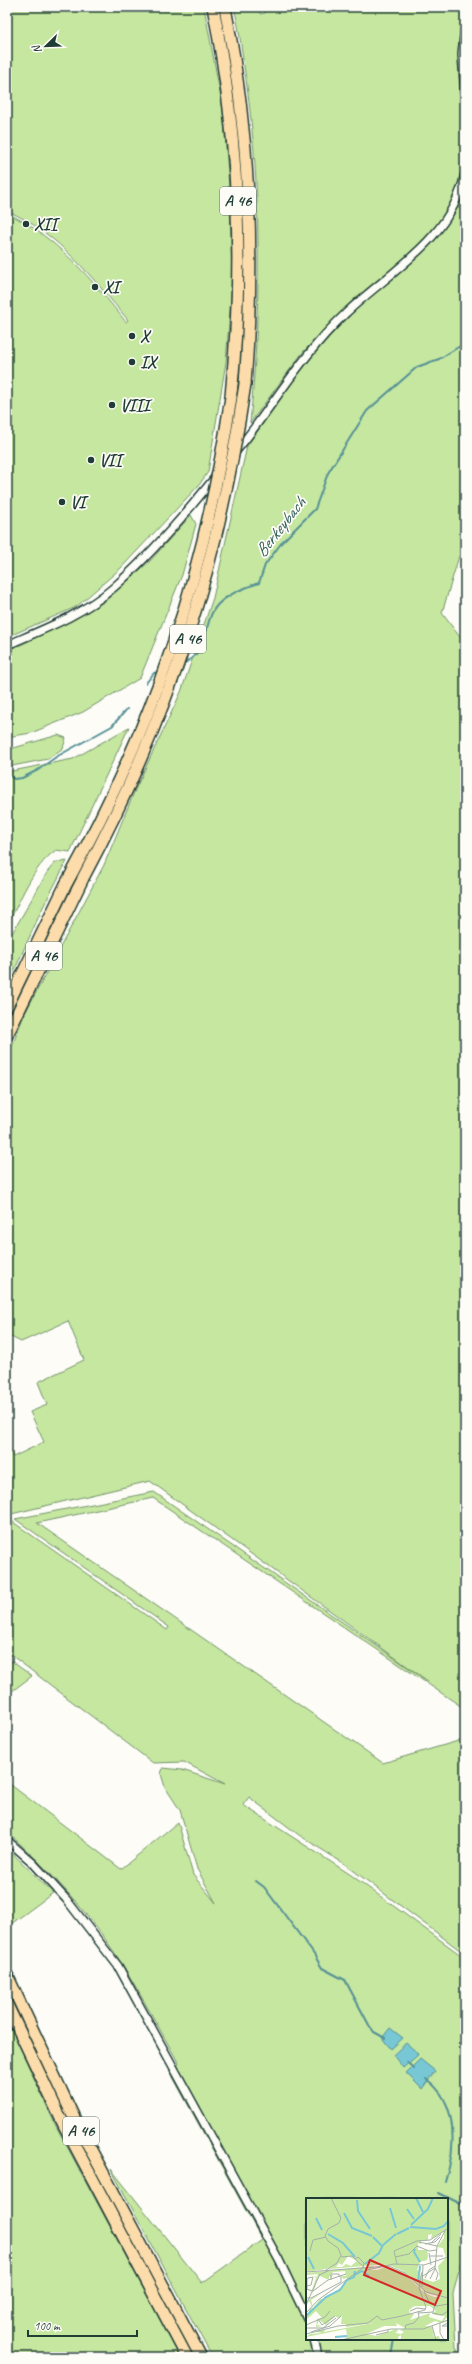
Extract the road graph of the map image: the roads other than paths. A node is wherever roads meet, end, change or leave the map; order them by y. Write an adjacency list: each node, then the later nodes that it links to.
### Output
1 (213, 7): 7 (highway, A 46, bridge)
2 (225, 7): 8 (highway, A 46, bridge)
3 (465, 27): 4 (street)
4 (465, 96)
5 (465, 174): 6 (street)
6 (7, 645)
7 (7, 1006)
8 (7, 1035)
9 (7, 1840): 12 (street)
10 (7, 1975): 15 (highway, A 46)
11 (7, 2005): 14 (highway, A 46)
12 (306, 2316)
13 (314, 2340): 16 (street)
14 (187, 2357)
15 (200, 2357)
16 (318, 2357)

